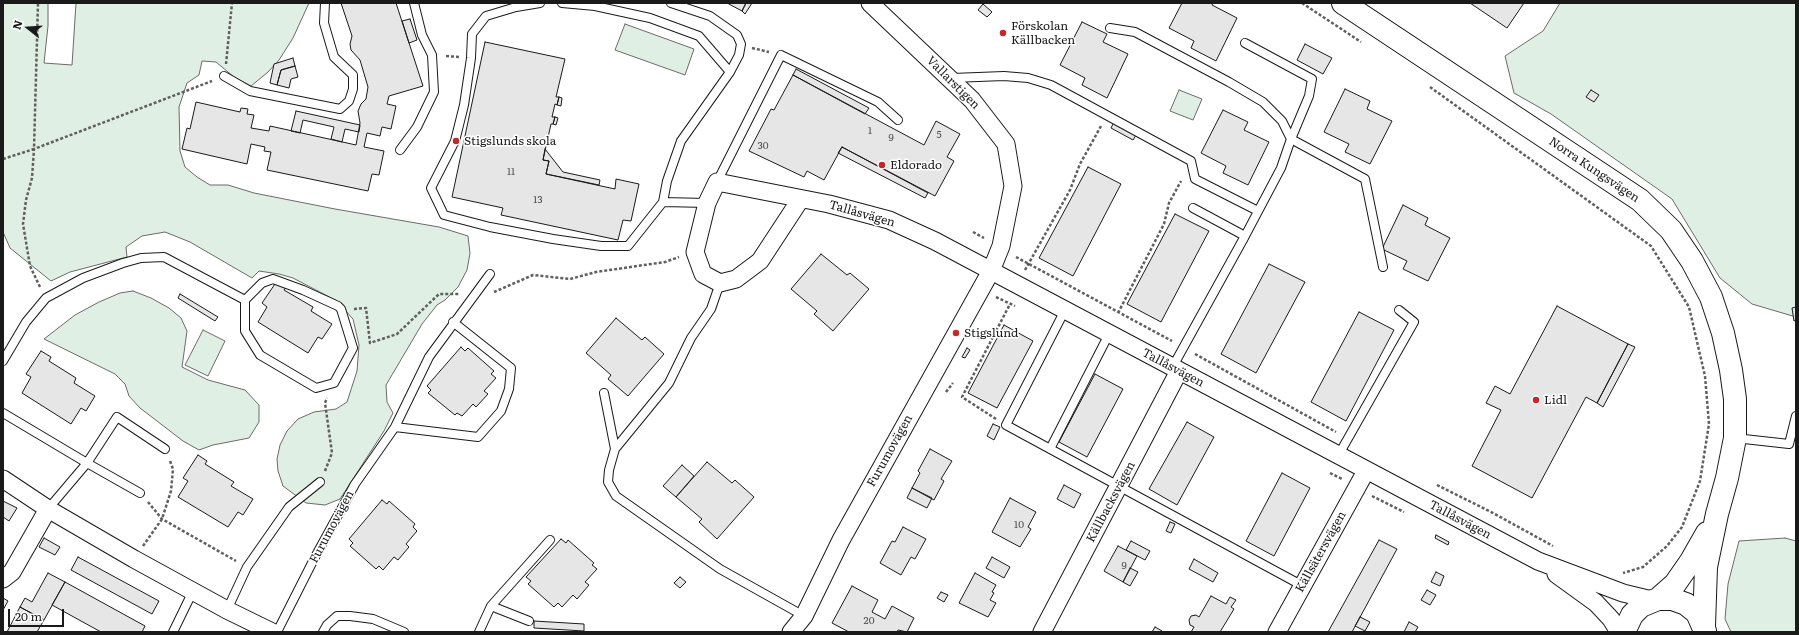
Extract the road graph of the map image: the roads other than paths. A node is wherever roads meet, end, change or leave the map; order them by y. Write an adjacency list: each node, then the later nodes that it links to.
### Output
1 (325, 3): 11 (lane)
2 (414, 3): 15 (lane)
3 (540, 3): 18 (lane)
4 (562, 3): 10 (lane)
5 (671, 3): 10 (lane)
6 (870, 3): 12 (street, Vallarstigen)
7 (1343, 3): 38 (street, Norra Kungsvägen)
8 (1110, 28): 14 (lane)
9 (1246, 43): 14 (lane)
10 (730, 72): 18 (lane)
11 (224, 76)
12 (949, 78): 21 (lane); 24 (street, Vallarstigen)
13 (898, 120): 16 (lane)
14 (1291, 139): 21 (lane); 23 (lane)
15 (400, 150)
16 (716, 182): 17 (street, Tallåsvägen); 19 (street)
17 (800, 200): 24 (street, Tallåsvägen); 26 (street)
18 (663, 202): 19 (lane)
19 (707, 203): 26 (street)
20 (1192, 208): 22 (lane)
21 (1258, 211): 22 (lane)
22 (1245, 236): 33 (lane)
23 (1383, 267)
24 (991, 271): 28 (street, Tallåsvägen); 59 (street, Furumovägen)
25 (490, 274): 30 (lane, Furumovägen)
26 (720, 282): 40 (lane)
27 (245, 300): 27 (lane); 32 (lane)
28 (1065, 310): 31 (street, Tallåsvägen); 41 (lane)
29 (1399, 310): 42 (lane)
30 (453, 322): 37 (lane, Furumovägen); 37 (lane)
31 (1109, 334): 33 (street, Tallåsvägen); 41 (lane)
32 (3, 360)
33 (1175, 369): 42 (street, Tallåsvägen); 47 (street, Källbacksvägen)
34 (604, 393): 40 (lane)
35 (3, 413): 43 (lane)
36 (1796, 416): 38 (lane)
37 (395, 427): 64 (lane, Furumovägen)
38 (1735, 438): 50 (street, Norra Kungsvägen)
39 (165, 449): 43 (lane)
40 (615, 449): 59 (lane)
41 (1050, 449): 47 (lane)
42 (1338, 456): 44 (street, Tallåsvägen)
43 (87, 463): 48 (lane); 49 (lane)
44 (1366, 471): 52 (street, Tallåsvägen); 54 (street, Källsätersvägen)
45 (3, 479): 49 (street)
46 (320, 482): 58 (lane)
47 (1120, 486): 54 (lane); 69 (street, Källbacksvägen)
48 (140, 493)
49 (48, 509): 53 (street); 55 (street)
50 (1717, 514): 56 (street, Norra Kungsvägen); 61 (street, Norra Kungsvägen)
51 (550, 540): 57 (lane)
52 (1538, 561): 56 (street, Tallåsvägen); 71 (street, Tallåsvägen)
53 (3, 579)
54 (1303, 586): 70 (street, Källsätersvägen)
55 (193, 591): 58 (street); 62 (lane)
56 (1655, 600): 61 (street, Tallåsvägen); 72 (street)
57 (491, 606): 60 (lane); 67 (lane)
58 (227, 610): 63 (street)
59 (804, 616): 68 (street, Furumovägen)
60 (529, 621)
61 (1705, 629)
62 (175, 631)
63 (272, 632)
64 (277, 632)
65 (323, 632): 66 (lane)
66 (404, 632)
67 (479, 632)
68 (791, 632)
69 (1042, 632)
70 (1277, 632)
71 (1619, 632)
72 (1624, 632)

